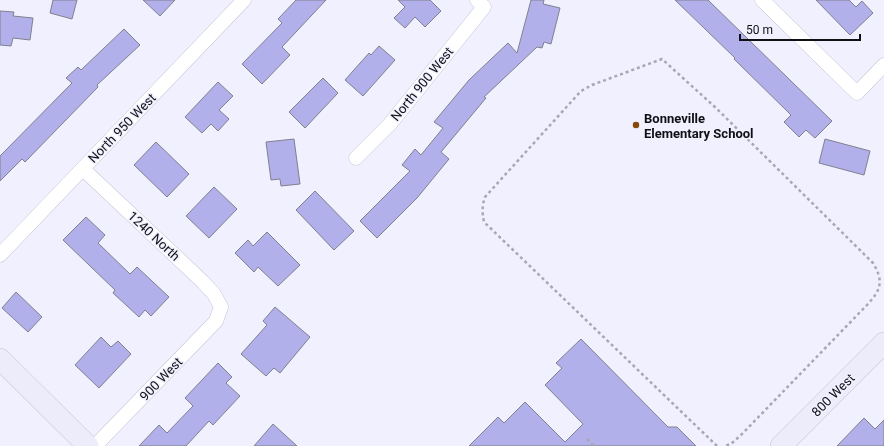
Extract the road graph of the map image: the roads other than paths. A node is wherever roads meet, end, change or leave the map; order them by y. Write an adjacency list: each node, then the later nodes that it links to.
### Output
1 (244, 0): 6 (street, North 950 West)
2 (762, 0): 4 (street)
3 (481, 4): 5 (street, North 900 West)
4 (884, 64)
5 (356, 158)
6 (83, 169): 7 (street, North 950 West); 8 (street, 1240 North)
7 (0, 256)
8 (220, 307): 12 (street, 900 West)
9 (883, 345): 13 (street, 800 West)
10 (0, 359): 11 (street)
11 (88, 446)
12 (95, 446)
13 (781, 446)

